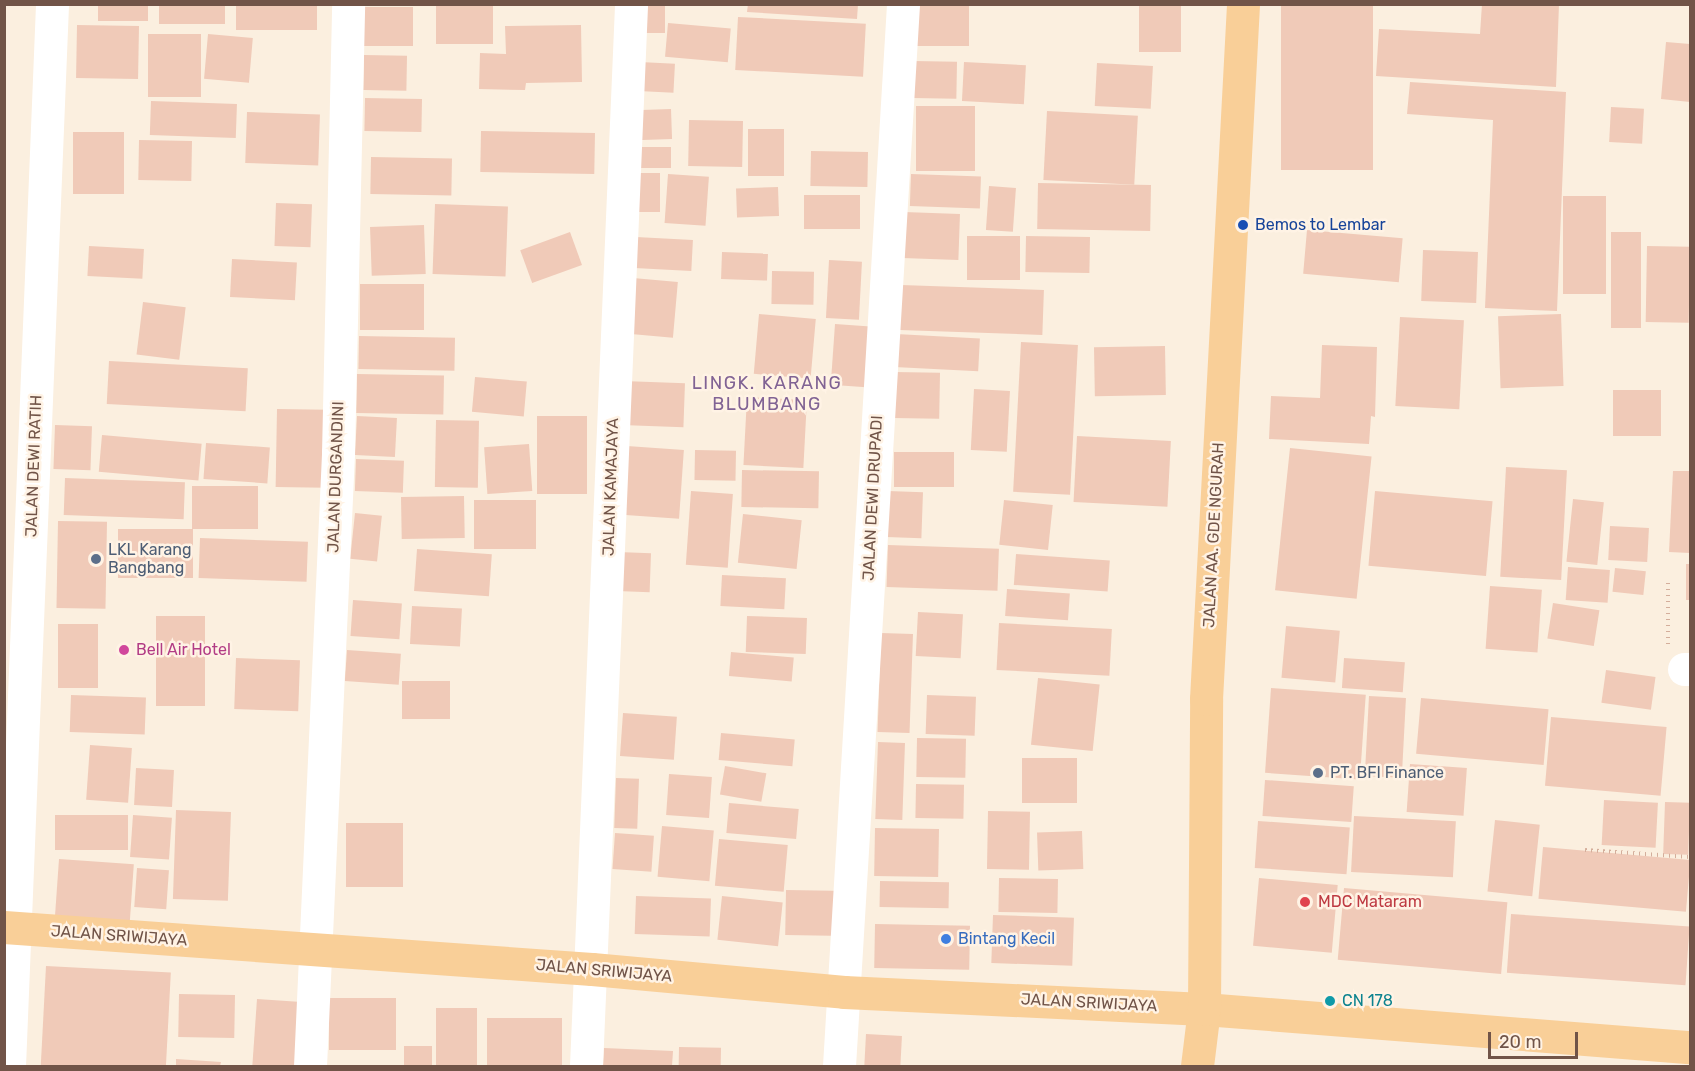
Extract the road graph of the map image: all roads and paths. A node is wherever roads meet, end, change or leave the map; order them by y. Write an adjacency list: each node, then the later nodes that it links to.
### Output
1 (52, 4): 10 (street, JALAN DEWI RATIH)
2 (348, 4): 11 (street, JALAN DURGANDINI)
3 (631, 4): 12 (street, JALAN KAMAJAYA)
4 (903, 4): 13 (street, JALAN DEWI DRUPADI)
5 (1244, 4): 14 (main road, JALAN AA. GDE NGURAH)
6 (1668, 578): 7 (path)
7 (1687, 669)
8 (1585, 850): 9 (path)
9 (1690, 857)
10 (10, 928): 11 (main road, JALAN SRIWIJAYA); 16 (street, JALAN DEWI RATIH)
11 (316, 950): 12 (main road, JALAN SRIWIJAYA); 17 (street, JALAN DURGANDINI)
12 (592, 969): 13 (main road, JALAN SRIWIJAYA); 18 (street, JALAN KAMAJAYA)
13 (844, 992): 14 (main road, JALAN SRIWIJAYA); 19 (street, JALAN DEWI DRUPADI)
14 (1204, 1009): 15 (main road, JALAN SRIWIJAYA); 20 (main road, JALAN AA. GDE NGURAH)
15 (1690, 1047)
16 (9, 1066)
17 (310, 1066)
18 (586, 1066)
19 (839, 1066)
20 (1197, 1066)

